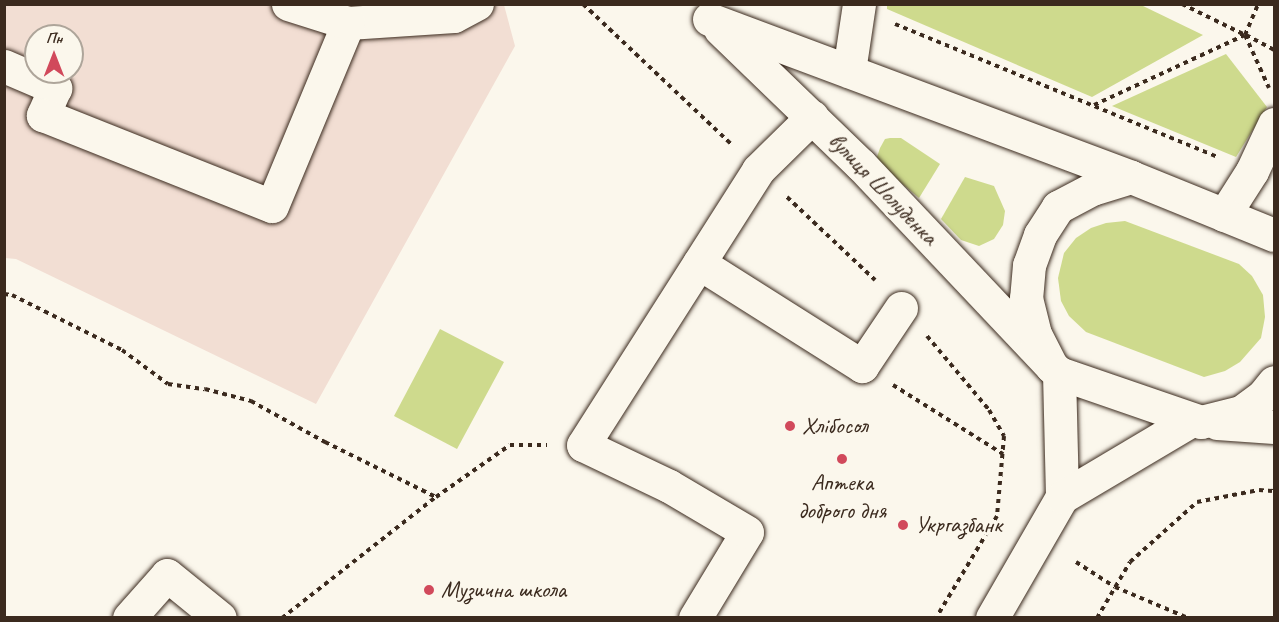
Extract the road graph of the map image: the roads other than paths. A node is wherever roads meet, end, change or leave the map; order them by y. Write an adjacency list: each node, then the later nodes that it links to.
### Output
1 (288, 4): 5 (main road)
2 (477, 4): 5 (main road)
3 (859, 7): 7 (main road)
4 (700, 11): 7 (main road, вулиця Шолуденка); 8 (main road, вулиця Шолуденка)
5 (348, 23): 6 (main road)
6 (4, 66)
7 (849, 71): 10 (main road, вулиця Шолуденка)
8 (812, 117): 13 (main road); 15 (main road, вулиця Шолуденка)
9 (1275, 124): 11 (main road)
10 (1131, 177): 11 (main road, вулиця Шолуденка); 15 (main road)
11 (1224, 215): 12 (main road, вулиця Шолуденка)
12 (1275, 235)
13 (699, 263): 14 (main road); 22 (main road)
14 (901, 308)
15 (1055, 369): 17 (main road); 19 (main road)
16 (1275, 382): 17 (main road)
17 (1196, 422): 18 (main road); 19 (main road)
18 (1275, 427)
19 (1062, 497): 23 (main road)
20 (129, 618): 21 (main road)
21 (220, 618)
22 (695, 618)
23 (992, 618)

